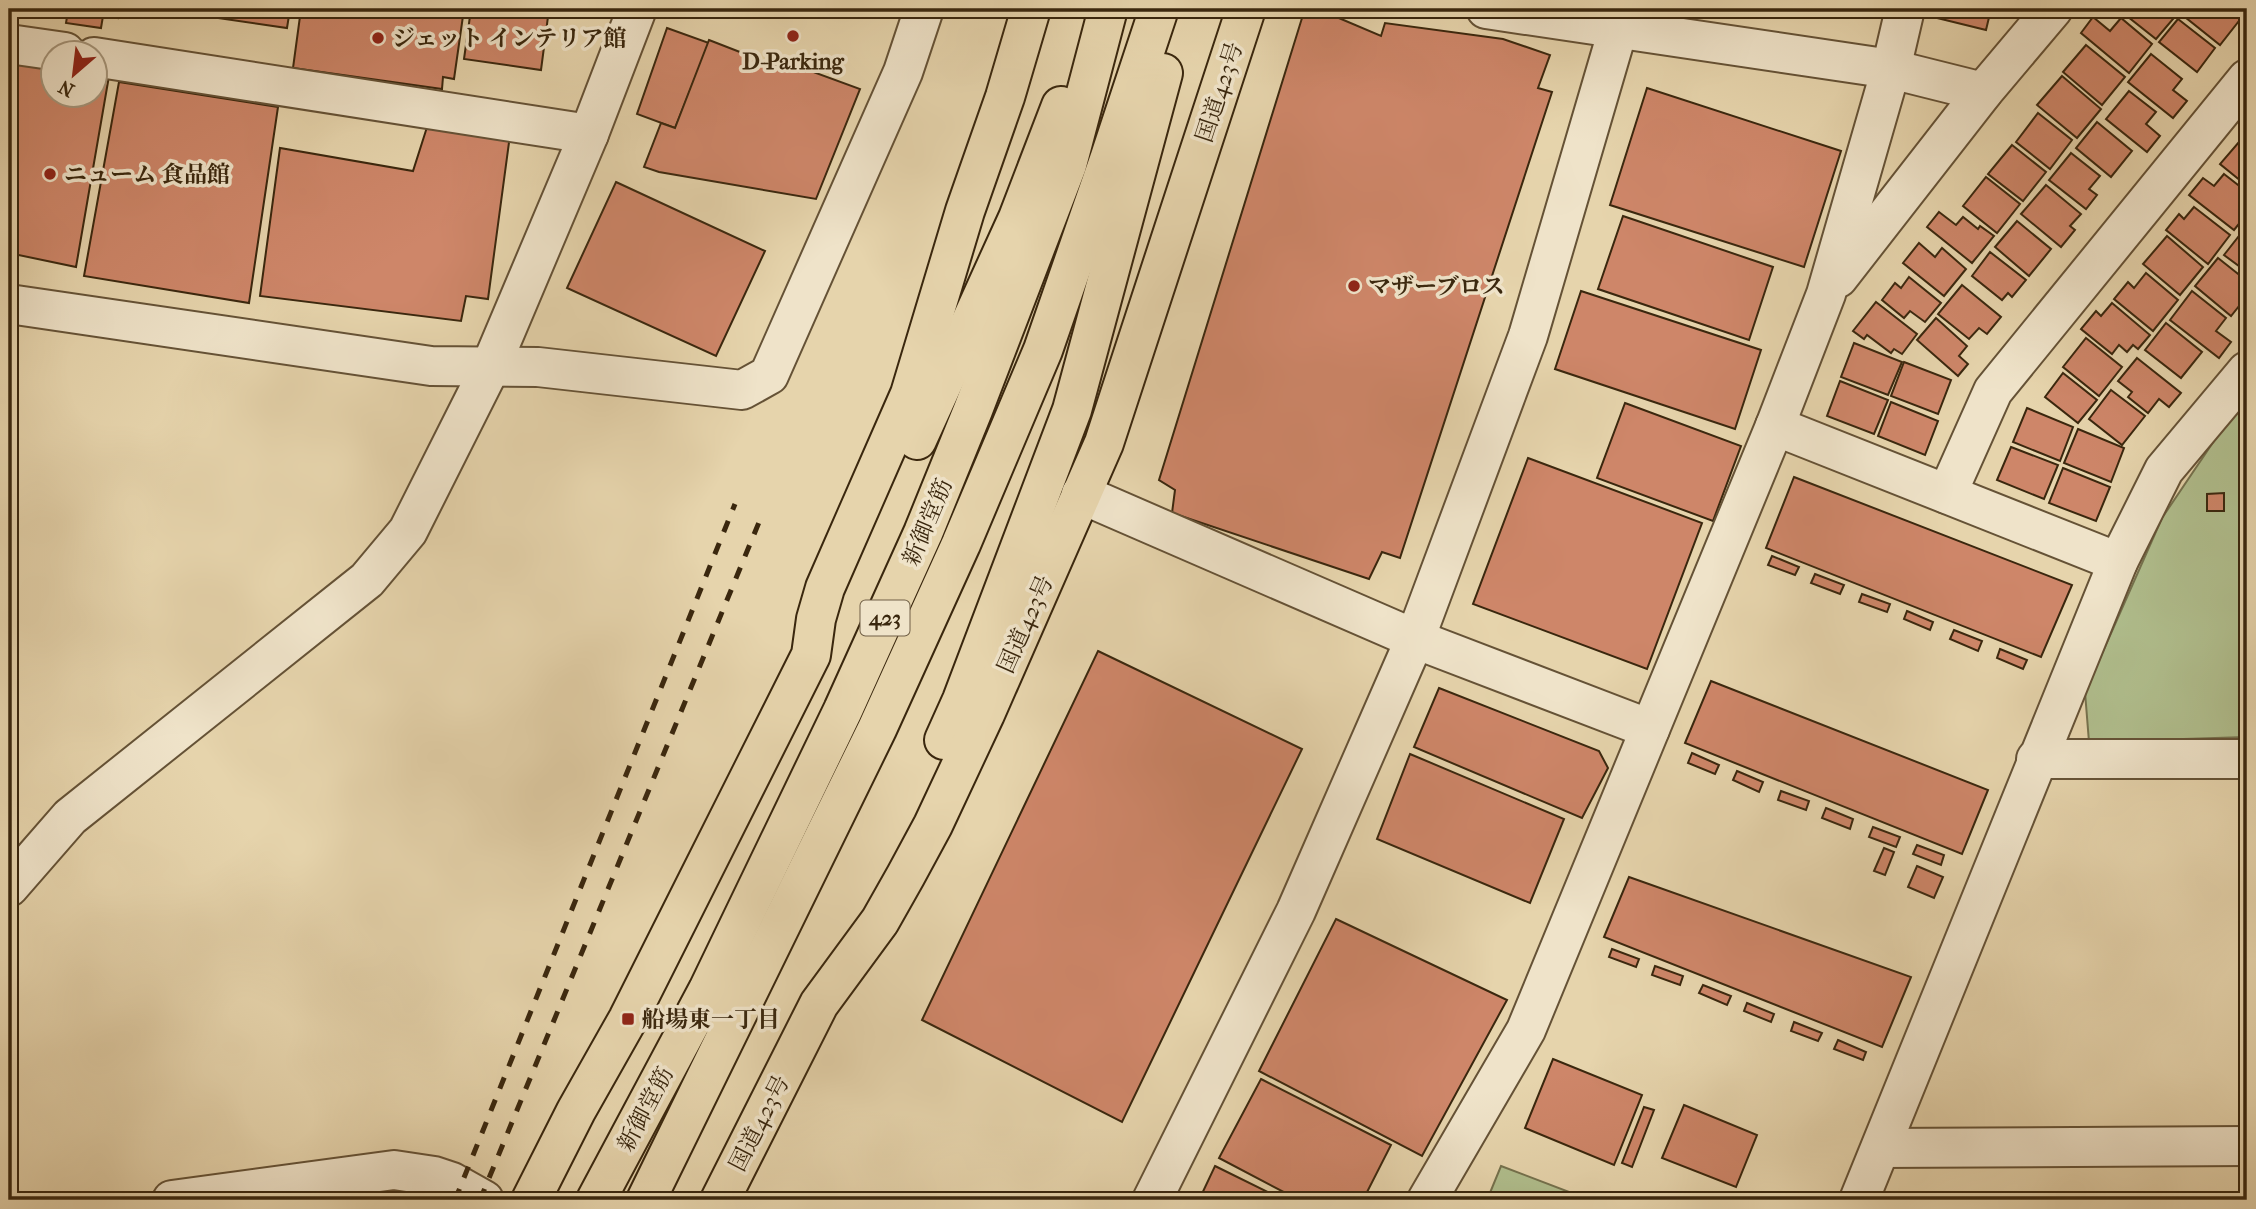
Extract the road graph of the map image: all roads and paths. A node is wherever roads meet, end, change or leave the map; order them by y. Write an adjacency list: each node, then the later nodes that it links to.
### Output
1 (637, 9): 19 (street)
2 (924, 9): 22 (street)
3 (1031, 9): 29 (highway)
4 (1100, 9): 29 (highway)
5 (1108, 9): 40 (highway, 新御堂筋 / 423)
6 (1159, 9): 41 (highway, 新御堂筋 / 423)
7 (1170, 9): 34 (highway)
8 (1246, 9): 25 (highway, 国道423号)
9 (1486, 9): 12 (street)
10 (1905, 9): 16 (street)
11 (2053, 9): 18 (street)
12 (1621, 19): 16 (street); 28 (street)
13 (9, 44): 14 (street)
14 (38, 48)
15 (108, 59): 19 (street)
16 (1891, 69): 18 (street); 20 (street)
17 (2247, 79): 26 (street)
18 (1983, 92): 20 (street)
19 (589, 134): 22 (street)
20 (1826, 294): 24 (street)
21 (9, 304): 22 (street)
22 (491, 368): 33 (street)
23 (2247, 371): 27 (street)
24 (1774, 426): 26 (street); 30 (street)
25 (1081, 494): 28 (street); 34 (highway, 国道423号)
26 (1947, 494): 27 (street)
27 (2118, 562): 31 (street)
28 (1415, 639): 30 (street); 43 (street)
29 (811, 655): 39 (highway)
30 (1650, 729): 44 (street)
31 (2036, 759): 32 (street); 36 (street)
32 (2247, 759)
33 (9, 887)
34 (819, 1004): 42 (highway, 国道423号)
35 (2247, 1146): 36 (street)
36 (1881, 1147): 45 (street)
37 (172, 1200): 38 (street)
38 (484, 1200)
39 (531, 1200)
40 (596, 1200)
41 (646, 1200)
42 (720, 1200)
43 (1152, 1200)
44 (1427, 1200)
45 (1859, 1200)

